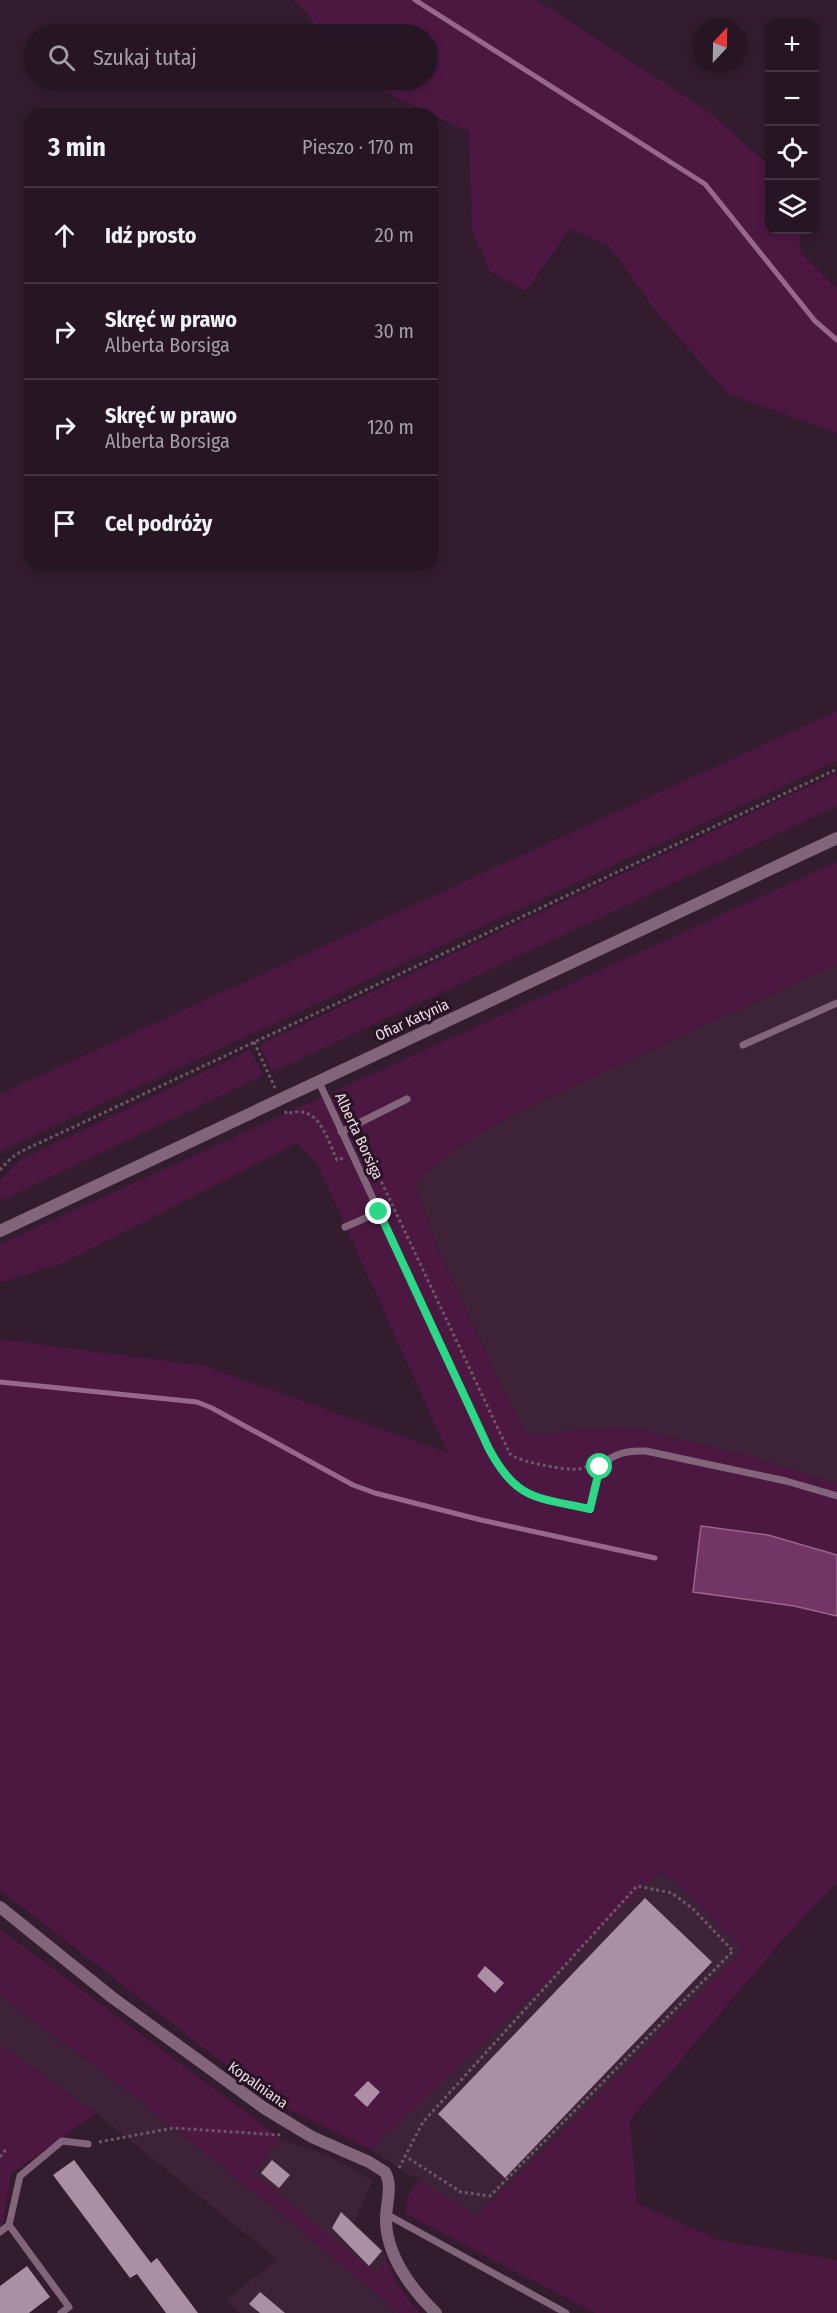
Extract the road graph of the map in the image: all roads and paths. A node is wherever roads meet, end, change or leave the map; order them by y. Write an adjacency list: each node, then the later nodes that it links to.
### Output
1 (837, 769): 4 (path)
2 (837, 838): 7 (street, Ofiar Katynia)
3 (837, 1002): 5 (lane)
4 (254, 1042): 6 (path); 13 (path)
5 (743, 1045)
6 (270, 1078)
7 (318, 1080): 10 (lane, Alberta Borsiga); 16 (street, Ofiar Katynia)
8 (407, 1099): 10 (lane)
9 (287, 1114): 12 (path)
10 (342, 1132): 14 (lane, Alberta Borsiga)
11 (365, 1147): 17 (path)
12 (337, 1161)
13 (0, 1170)
14 (379, 1212): 15 (lane); 17 (lane, Alberta Borsiga)
15 (345, 1227)
16 (0, 1231)
17 (608, 1458): 18 (lane)
18 (837, 1496)
19 (0, 1907): 25 (street, Kopalniana)
20 (286, 2136): 21 (path)
21 (88, 2144): 27 (lane)
22 (7, 2148): 24 (path)
23 (405, 2156): 23 (path); 25 (path)
24 (0, 2157)
25 (389, 2186): 26 (street)
26 (386, 2214): 30 (street); 31 (lane)
27 (9, 2225): 28 (lane); 29 (lane)
28 (0, 2232)
29 (62, 2313)
30 (436, 2313)
31 (566, 2313)

